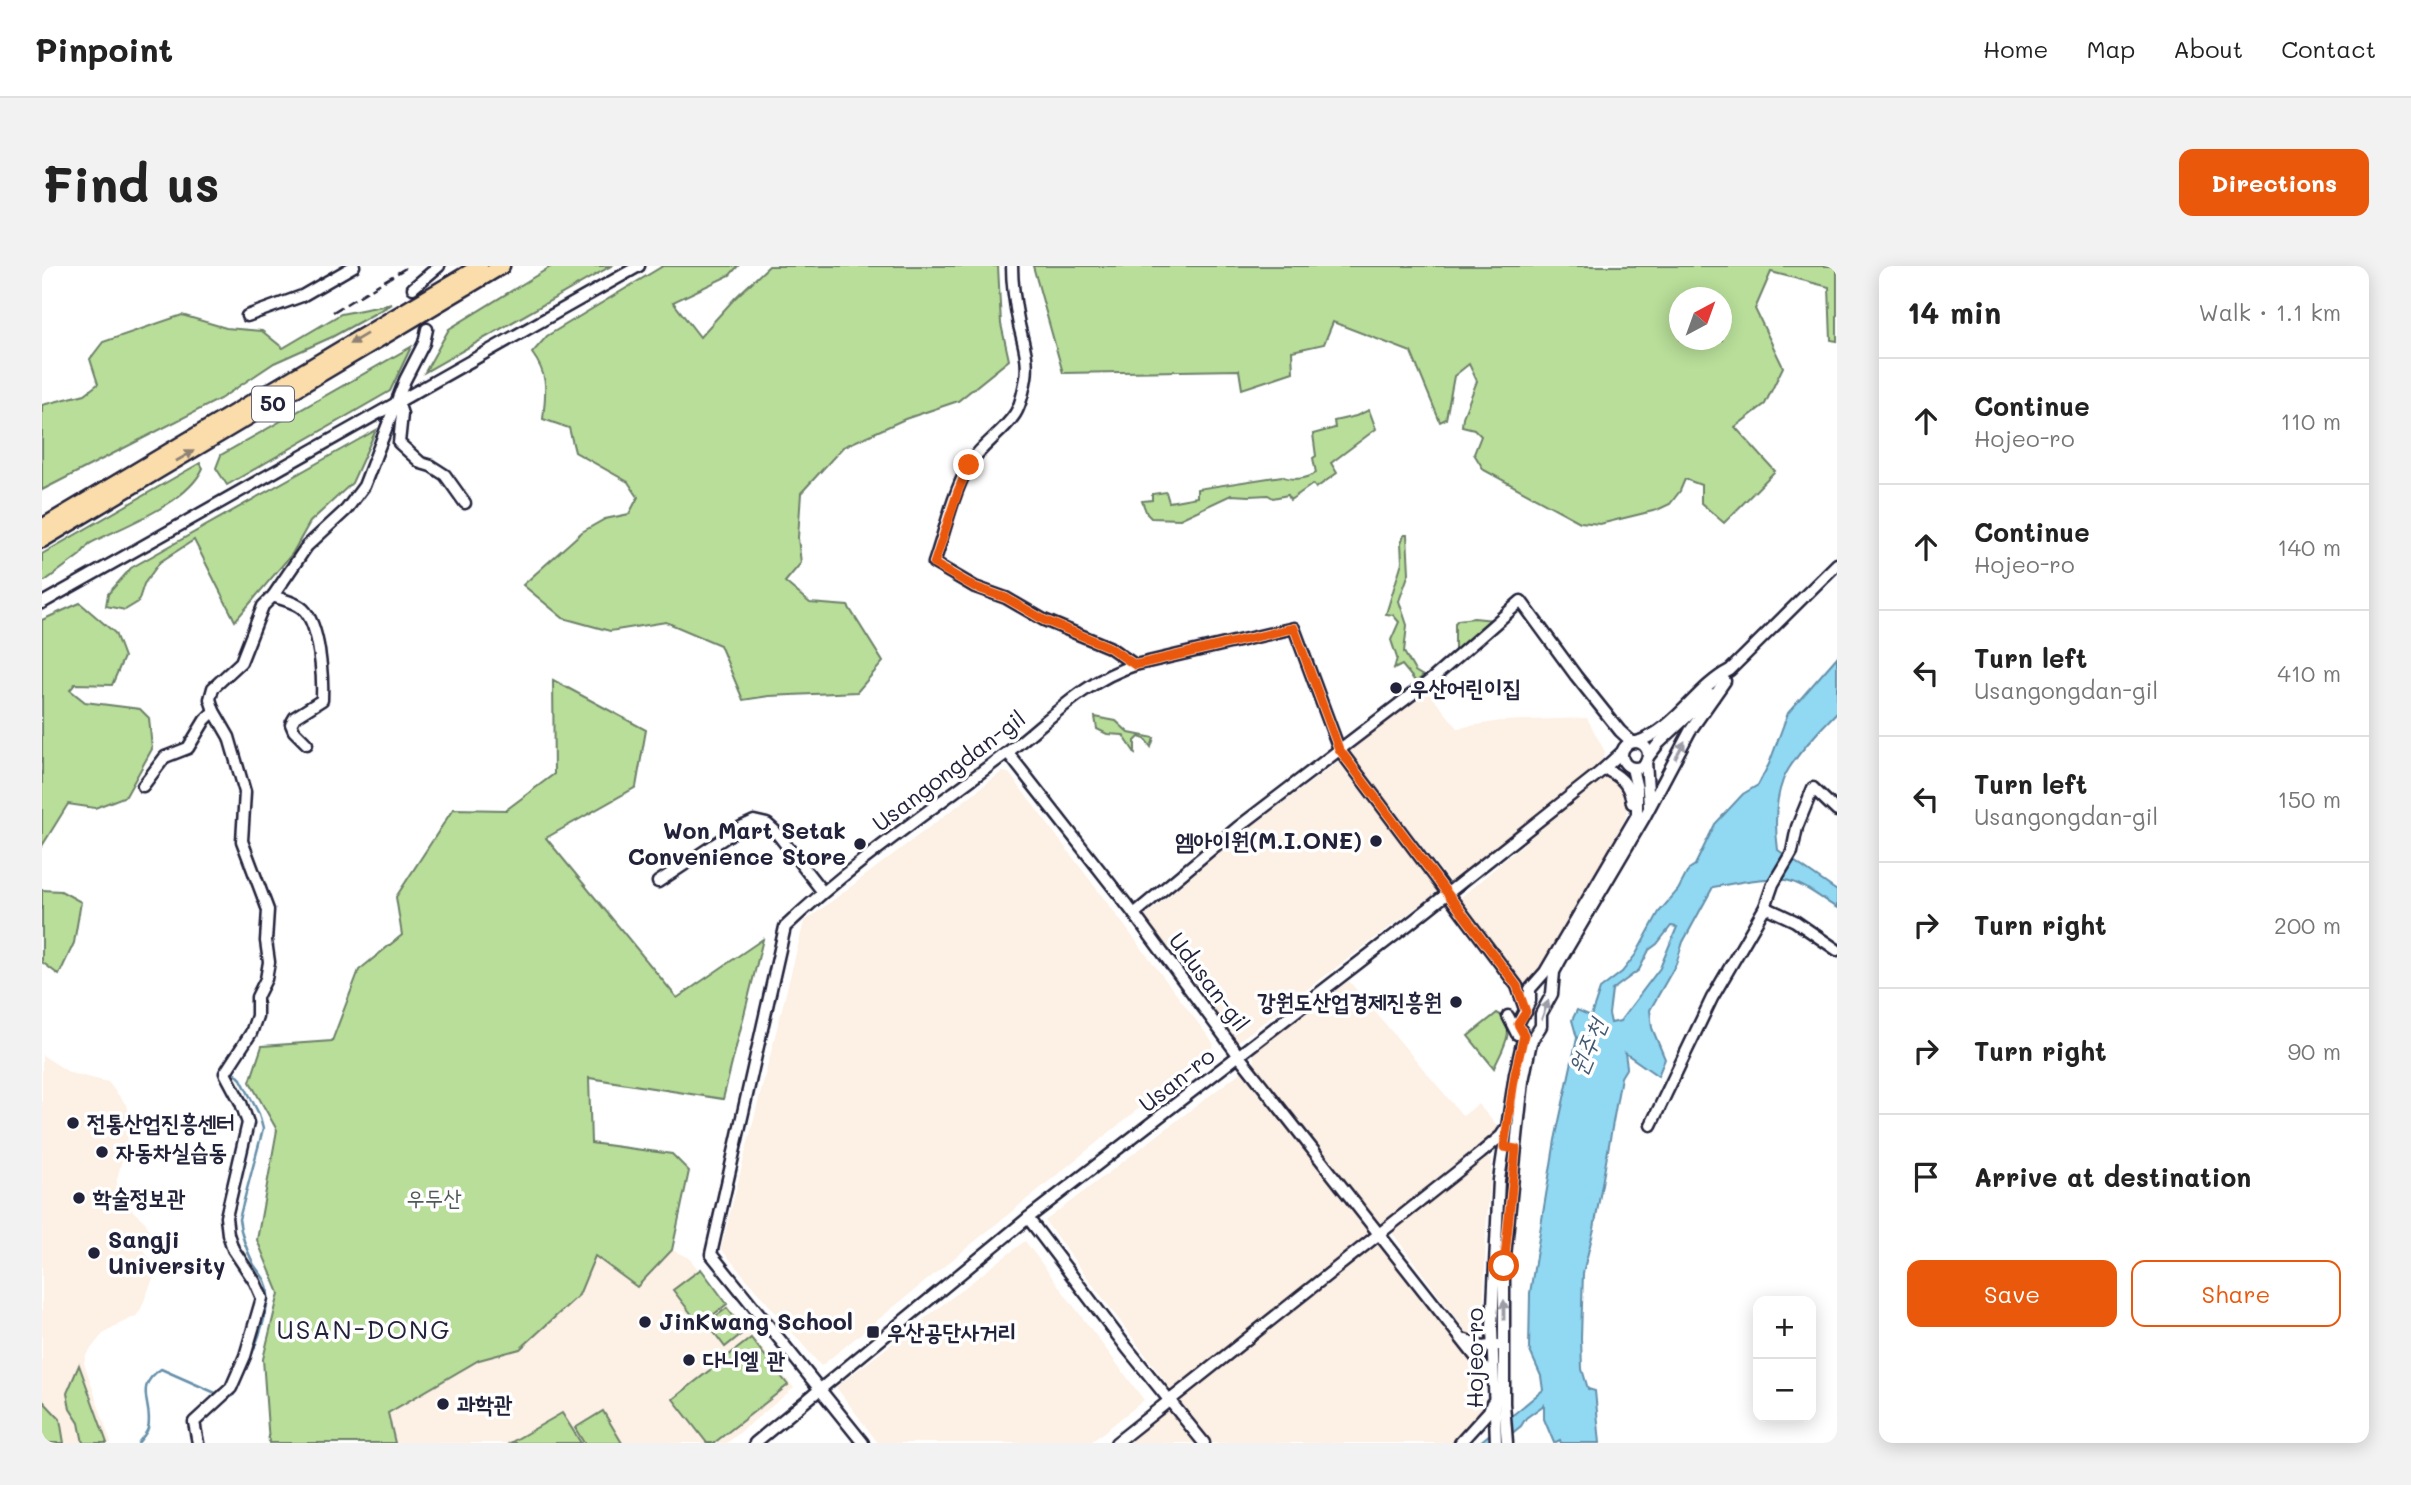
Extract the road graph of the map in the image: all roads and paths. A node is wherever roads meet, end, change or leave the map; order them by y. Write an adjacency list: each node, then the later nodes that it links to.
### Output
1 (355, 266): 8 (street)
2 (439, 266): 7 (street)
3 (480, 266): 12 (highway, 50, one-way to 12)
4 (502, 266): 13 (highway, 50, one-way to 4)
5 (639, 266): 10 (street)
6 (1012, 266): 17 (street)
7 (413, 288)
8 (247, 316)
9 (427, 329): 10 (street)
10 (398, 402): 11 (street); 15 (street); 16 (street)
11 (465, 503)
12 (42, 527)
13 (42, 540)
14 (1837, 564): 18 (street)
15 (273, 596): 20 (street); 21 (street)
16 (42, 603)
17 (1135, 665): 23 (street, Usangongdan-gil); 24 (street, Usangongdan-gil)
18 (1730, 670): 19 (street); 22 (street, Usan-ro)
19 (1725, 681): 25 (street); 29 (street, Hojeo-ro, one-way to 19)
20 (214, 711): 28 (street); 64 (street)
21 (307, 744)
22 (1629, 746): 23 (street); 25 (street); 26 (street); 27 (street, Usan-ro)
23 (1339, 749): 34 (street, Usangongdan-gil); 36 (street)
24 (1008, 753): 33 (street, Usangongdan-gil); 36 (street, Udusan-gil)
25 (1647, 759): 26 (street); 29 (street)
26 (1630, 767): 27 (street); 31 (street)
27 (1604, 772): 31 (street); 34 (street, Usan-ro)
28 (143, 786)
29 (1648, 810): 39 (street, Hojeo-ro)
30 (1837, 811): 35 (street)
31 (1622, 839): 38 (street)
32 (658, 882): 33 (street)
33 (822, 891): 59 (street, Usangongdan-gil)
34 (1448, 894): 40 (street, Usangongdan-gil); 45 (street, Usan-ro)
35 (1765, 907): 37 (street); 46 (street)
36 (1134, 914): 45 (street, Udusan-gil)
37 (1837, 950)
38 (1541, 978): 39 (street); 41 (street)
39 (1552, 985): 43 (street, Hojeo-ro, one-way to 39)
40 (1517, 986): 41 (street); 42 (street, Usangongdan-gil)
41 (1531, 989): 42 (street, Hojeo-ro)
42 (1526, 1012): 43 (street, Hojeo-ro)
43 (1526, 1032): 44 (street, Hojeo-ro); 44 (street); 49 (street, Hojeo-ro)
44 (1521, 1049): 47 (street, Hojeo-ro)
45 (1239, 1056): 52 (street, Usan-ro); 53 (street, Udusan-gil)
46 (1651, 1125)
47 (1507, 1127): 48 (street, Hojeo-ro); 50 (street)
48 (1504, 1147): 49 (street); 51 (street, Hojeo-ro)
49 (1516, 1149): 56 (street, Hojeo-ro, one-way to 49)
50 (1481, 1153): 51 (street); 53 (street)
51 (1501, 1165): 54 (street, Hojeo-ro)
52 (1028, 1218): 59 (street, Usan-ro); 61 (street)
53 (1379, 1234): 55 (street, Udusan-gil); 61 (street)
54 (1492, 1327): 55 (street); 57 (street, Hojeo-ro)
55 (1460, 1336): 57 (street); 58 (street, Udusan-gil)
56 (1504, 1345): 57 (street); 70 (street, Hojeo-ro)
57 (1493, 1346): 58 (street, Hojeo-ro)
58 (1493, 1378): 60 (street, Hojeo-ro)
59 (821, 1389): 65 (street, Usan-ro); 66 (street, Usangongdan-gil)
60 (1494, 1397): 62 (street, Hojeo-ro); 63 (street)
61 (1169, 1401): 67 (street); 68 (street)
62 (1495, 1431): 63 (street); 69 (street, Hojeo-ro)
63 (1464, 1439)
64 (198, 1443)
65 (755, 1443)
66 (863, 1443)
67 (1116, 1443)
68 (1203, 1443)
69 (1496, 1443)
70 (1507, 1443)

